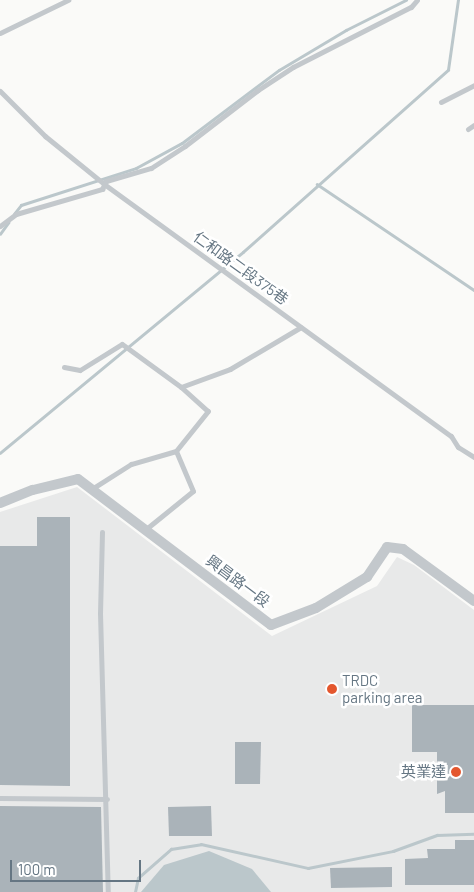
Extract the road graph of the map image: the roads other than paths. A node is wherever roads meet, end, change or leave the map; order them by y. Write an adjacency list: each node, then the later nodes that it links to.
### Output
1 (68, 0): 3 (lane)
2 (417, 0): 10 (lane)
3 (59, 2): 4 (lane)
4 (0, 33)
5 (474, 85): 7 (lane)
6 (0, 90): 10 (lane, 仁和路二段375巷)
7 (441, 102)
8 (474, 125): 9 (lane)
9 (468, 128)
10 (103, 183): 11 (lane); 12 (lane, 仁和路二段375巷)
11 (0, 226)
12 (301, 327): 14 (lane); 16 (lane, 仁和路二段375巷)
13 (64, 368): 14 (lane)
14 (181, 387): 15 (lane)
15 (176, 451): 17 (lane); 19 (lane)
16 (474, 457)
17 (92, 488): 18 (street, 興昌路一段); 19 (street, 興昌路一段)
18 (0, 503)
19 (146, 529): 21 (street, 興昌路一段)
20 (102, 532): 23 (lane)
21 (474, 600)
22 (0, 798): 23 (lane)
23 (107, 799): 24 (lane)
24 (108, 892)

